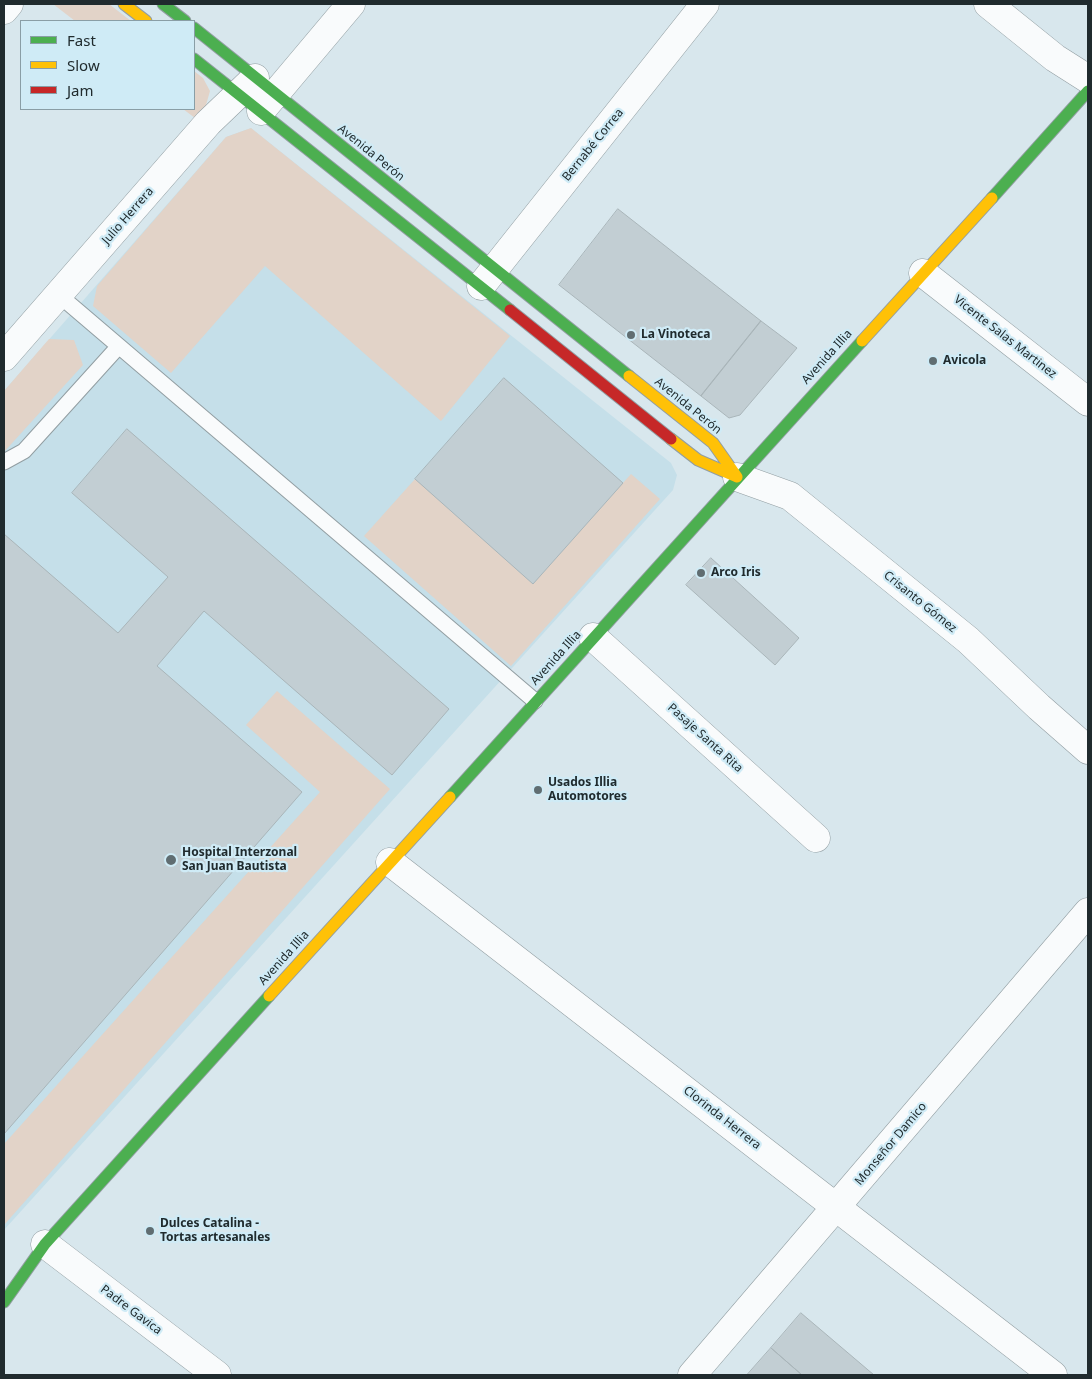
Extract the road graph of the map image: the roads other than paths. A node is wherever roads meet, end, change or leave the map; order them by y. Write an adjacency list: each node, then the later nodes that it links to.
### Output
1 (9, 4): 7 (street)
2 (124, 4): 8 (main road)
3 (163, 4): 9 (main road)
4 (351, 4): 15 (street)
5 (705, 4): 17 (street, Bernabé Correa)
6 (988, 4): 12 (street)
7 (4, 10)
8 (145, 20)
9 (184, 20)
10 (195, 29): 13 (main road, Avenida Perón)
11 (195, 60): 13 (main road, Avenida Perón)
12 (1088, 79)
13 (247, 86): 15 (main road, Avenida Perón); 15 (main road, Avenida Perón); 18 (street, Julio Herrera)
14 (1088, 91): 16 (main road, Avenida Illia)
15 (268, 103): 17 (main road, Avenida Perón); 17 (main road, Avenida Perón)
16 (923, 272): 21 (street, Vicente Salas Martinez); 23 (main road, Avenida Illia)
17 (488, 278): 23 (main road, Avenida Perón); 23 (main road, Avenida Perón)
18 (59, 294): 19 (lane); 20 (street, Julio Herrera)
19 (119, 346): 22 (lane); 25 (lane)
20 (4, 357)
21 (1088, 402)
22 (4, 462)
23 (737, 477): 24 (main road, Avenida Illia); 26 (street, Crisanto Gómez)
24 (593, 637): 25 (main road, Avenida Illia); 27 (street, Pasaje Santa Rita)
25 (535, 701): 28 (main road, Avenida Illia)
26 (1088, 750)
27 (816, 838)
28 (390, 862): 30 (street, Clorinda Herrera); 31 (main road, Avenida Illia)
29 (1088, 912): 30 (street, Monseñor Damico)
30 (837, 1207): 35 (street, Monseñor Damico); 36 (street, Clorinda Herrera)
31 (45, 1244): 32 (main road, Avenida Illia); 33 (main road, Avenida Illia); 34 (street, Padre Gavica)
32 (4, 1280)
33 (4, 1302)
34 (217, 1375)
35 (692, 1375)
36 (1054, 1375)

